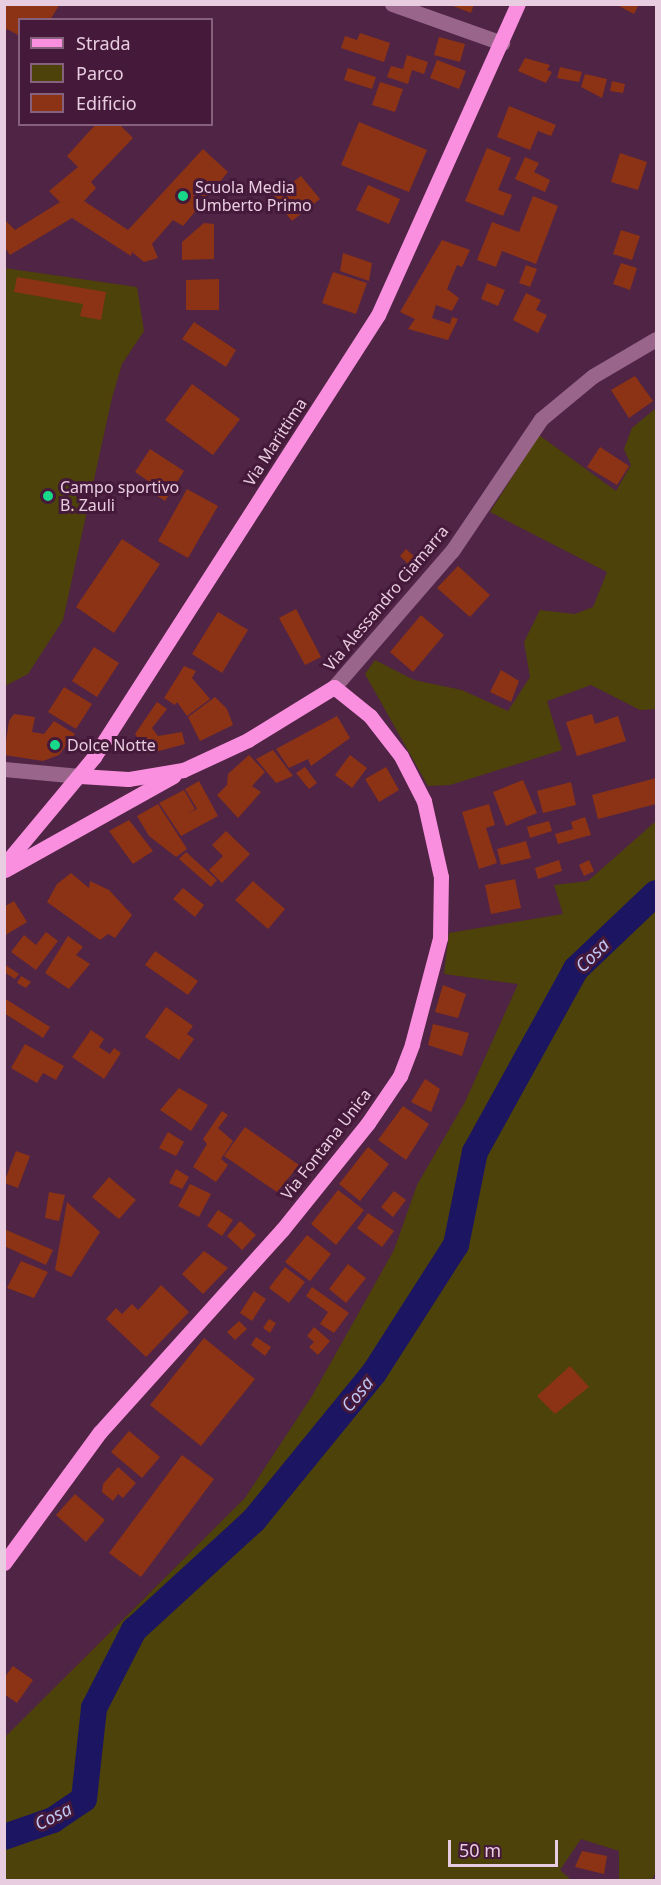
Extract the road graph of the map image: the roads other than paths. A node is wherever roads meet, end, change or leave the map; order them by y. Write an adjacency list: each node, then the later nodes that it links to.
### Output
1 (392, 4): 3 (street)
2 (518, 4): 3 (main road, Via Marittima)
3 (502, 43): 8 (main road, Via Marittima)
4 (657, 339): 5 (street, Via Alessandro Ciamarra)
5 (334, 687): 7 (main road, Via Alessandro Ciamarra); 11 (main road, Via Fontana Unica)
6 (4, 769): 8 (street)
7 (183, 770): 8 (main road, Via Alessandro Ciamarra); 10 (main road)
8 (80, 776): 9 (main road, Via Marittima)
9 (4, 865)
10 (4, 870)
11 (4, 1563)

